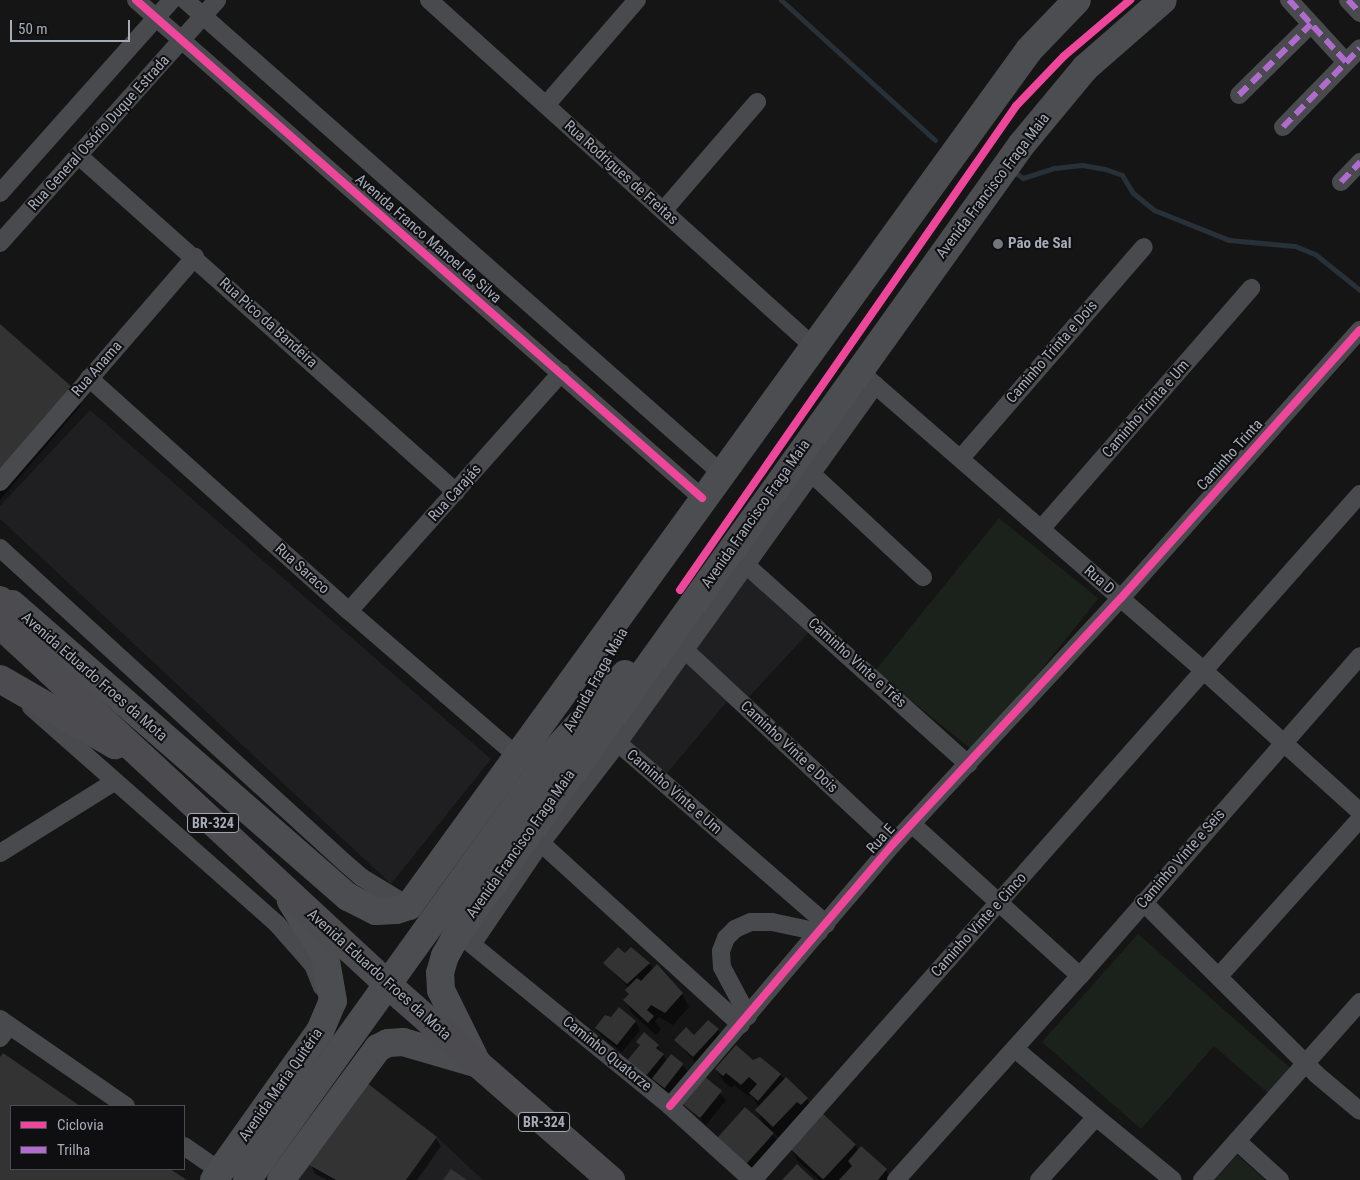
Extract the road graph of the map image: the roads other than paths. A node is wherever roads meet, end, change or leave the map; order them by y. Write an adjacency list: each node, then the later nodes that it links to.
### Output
1 (136, 0): 13 (street, Avenida Franco Manoel da Silva)
2 (172, 0): 13 (street)
3 (185, 0): 12 (street, Avenida Franco Manoel da Silva)
4 (217, 0): 12 (street, Rua General Osório Duque Estrada)
5 (429, 0): 20 (street, Rua Rodrigues de Freitas)
6 (638, 0): 20 (street)
7 (1077, 0): 32 (main road)
8 (1163, 0): 35 (main road, Avenida Francisco Fraga Maia)
9 (1288, 0): 14 (street)
10 (1348, 0): 11 (street)
11 (1360, 13)
12 (203, 16): 15 (street, Rua General Osório Duque Estrada); 37 (street, Avenida Franco Manoel da Silva)
13 (157, 18): 15 (street, Avenida Franco Manoel da Silva); 25 (street)
14 (1310, 24): 17 (street); 18 (street)
15 (181, 41): 22 (street, Rua General Osório Duque Estrada); 33 (street, Avenida Franco Manoel da Silva)
16 (1360, 48): 17 (street)
17 (1346, 62): 21 (street)
18 (1239, 95)
19 (757, 102): 26 (street)
20 (546, 105): 26 (street, Rua Rodrigues de Freitas)
21 (1283, 127)
22 (80, 156): 27 (street, Rua General Osório Duque Estrada); 29 (street, Rua Pico da Bandeira)
23 (1360, 162): 24 (street)
24 (1341, 182)
25 (0, 193)
26 (663, 211): 32 (street, Rua Rodrigues de Freitas)
27 (0, 243)
28 (1144, 247): 36 (street, Caminho Trinta e Dois)
29 (195, 257): 34 (street, Rua Anama); 40 (street, Rua Pico da Bandeira)
30 (1251, 288): 43 (street, Caminho Trinta e Um)
31 (1360, 330): 50 (street, Caminho Trinta)
32 (813, 346): 37 (main road)
33 (561, 373): 40 (street, Rua Carajás); 42 (street, Avenida Franco Manoel da Silva)
34 (89, 378): 39 (street, Rua Anama); 52 (street, Rua Saraco)
35 (866, 378): 36 (street, Rua D); 38 (street); 49 (main road, Avenida Francisco Fraga Maia)
36 (961, 458): 43 (street, Rua D)
37 (720, 472): 42 (main road)
38 (812, 473): 46 (street); 47 (street)
39 (0, 482)
40 (456, 492): 52 (street, Rua Carajás)
41 (1360, 494): 56 (street, Caminho Vinte e Cinco)
42 (702, 498): 45 (main road)
43 (1041, 529): 50 (street, Rua D)
44 (0, 548): 75 (street)
45 (664, 555): 61 (main road, Avenida Fraga Maia); 62 (main road)
46 (745, 564): 54 (street); 63 (street, Caminho Vinte e Três)
47 (923, 578)
48 (0, 593): 75 (main road, Avenida Eduardo Froes da Mota)
49 (697, 596): 61 (main road, Avenida Fraga Maia); 77 (main road, Avenida Francisco Fraga Maia)
50 (1121, 598): 56 (street, Rua D); 63 (street, Rua E)
51 (0, 600): 57 (highway)
52 (349, 611): 62 (street, Rua Saraco)
53 (0, 625): 57 (highway, Avenida Eduardo Froes da Mota / BR-324)
54 (686, 651): 59 (street); 70 (street, Caminho Vinte e Dois)
55 (1360, 656): 60 (street, Caminho Vinte e Seis)
56 (1203, 670): 60 (street, Rua D); 74 (street, Caminho Vinte e Cinco)
57 (60, 677): 64 (highway, Avenida Eduardo Froes da Mota / BR-324)
58 (1, 680): 64 (highway, Avenida Eduardo Froes da Mota); 65 (street)
59 (618, 743): 69 (street, Caminho Vinte e Um); 76 (street, Caminho Vinte e Um)
60 (1283, 743): 66 (street, Rua D); 73 (street, Caminho Vinte e Seis)
61 (559, 745): 95 (main road, bridge)
62 (518, 757): 75 (main road)
63 (968, 764): 68 (street, Rua E)
64 (152, 765): 72 (highway, Avenida Eduardo Froes da Mota / BR-324)
65 (114, 782): 71 (street); 82 (street)
66 (1360, 812)
67 (1360, 819): 79 (street)
68 (913, 825): 70 (street, Rua E); 74 (street)
69 (541, 843): 77 (street, Caminho Vinte e Um); 81 (street)
70 (893, 844): 76 (street, Rua E)
71 (0, 854)
72 (275, 880): 82 (main road, Avenida Maria Quitéria); 87 (highway, Avenida Eduardo Froes da Mota / BR-324)
73 (1143, 902): 78 (street, Caminho Vinte e Seis); 79 (street)
74 (998, 904): 78 (street); 98 (street, Caminho Vinte e Cinco)
75 (409, 906): 77 (main road)
76 (823, 928): 81 (street, Rua E); 81 (street)
77 (465, 939): 87 (main road, Avenida Francisco Fraga Maia); 89 (street, Caminho Quatorze)
78 (1080, 976): 84 (street, Caminho Vinte e Seis)
79 (1220, 976): 86 (street)
80 (1360, 1002): 86 (street)
81 (744, 1020): 89 (street, Rua E)
82 (325, 1022): 85 (main road); 94 (main road, Avenida Maria Quitéria)
83 (3, 1028): 88 (street)
84 (1015, 1049): 91 (street); 99 (street, Caminho Vinte e Seis)
85 (367, 1059): 87 (main road); 96 (main road)
86 (1305, 1061): 90 (street); 92 (street)
87 (478, 1064): 97 (highway, Avenida Eduardo Froes da Mota / BR-324)
88 (124, 1105)
89 (670, 1106): 98 (street, Caminho Quatorze)
90 (1360, 1111)
91 (1096, 1117): 100 (street); 101 (street)
92 (1237, 1141): 102 (street); 103 (street)
93 (185, 1147): 94 (street)
94 (217, 1176)
95 (247, 1180)
96 (281, 1180)
97 (611, 1180)
98 (753, 1180)
99 (896, 1180)
100 (1039, 1180)
101 (1173, 1180)
102 (1202, 1180)
103 (1280, 1180)

